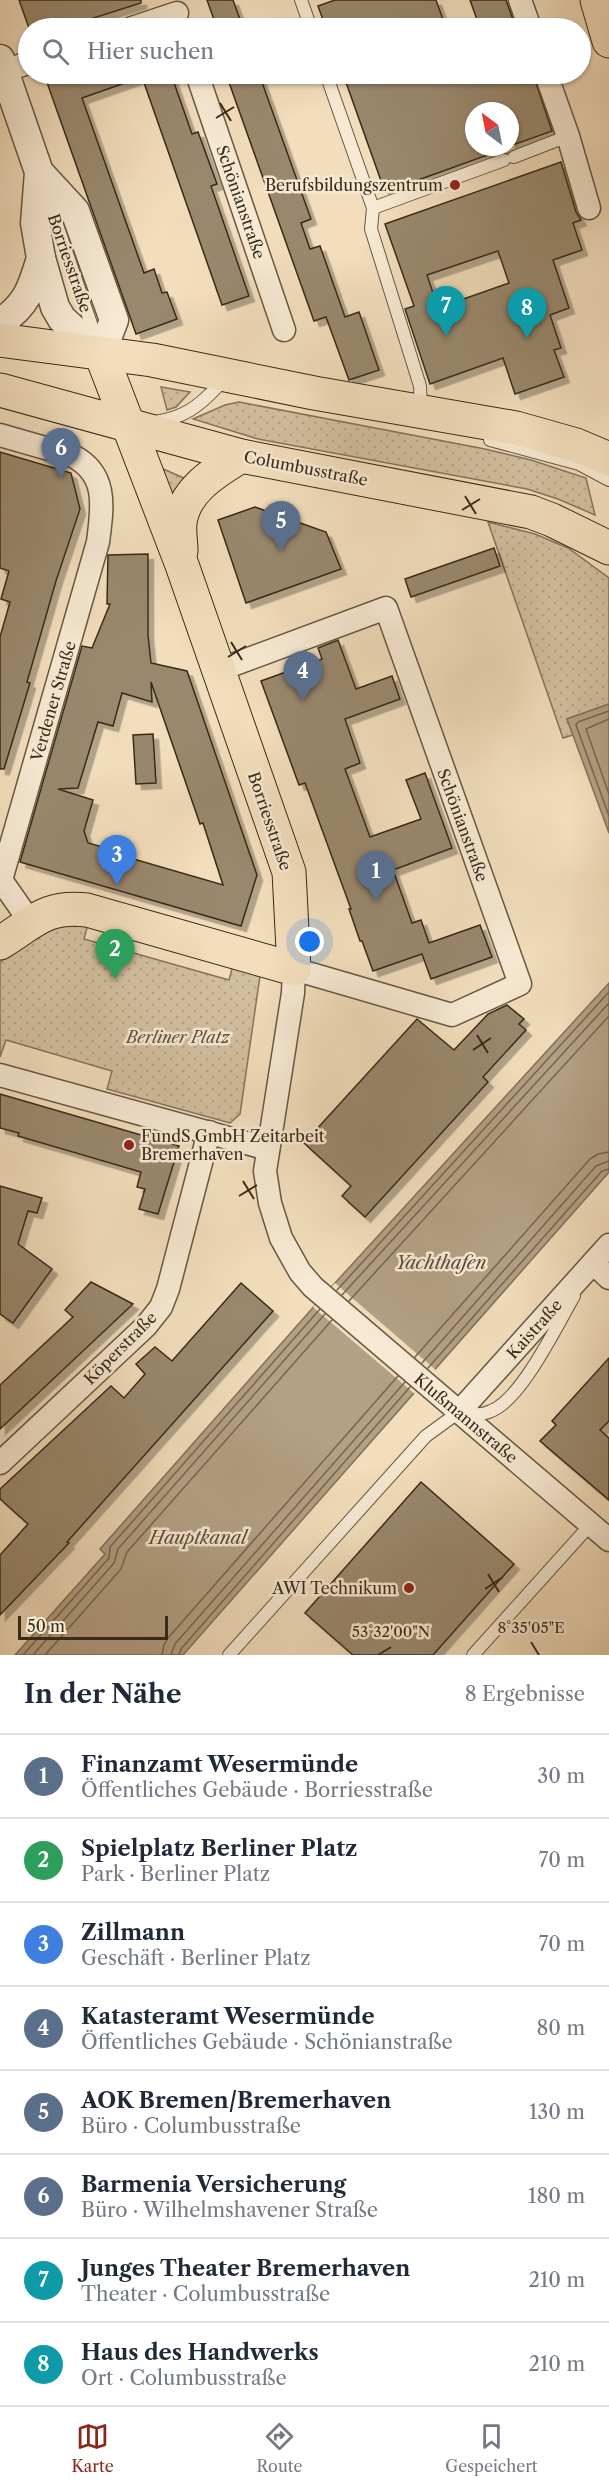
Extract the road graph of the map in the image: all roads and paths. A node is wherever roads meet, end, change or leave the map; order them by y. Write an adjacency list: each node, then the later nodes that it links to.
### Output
1 (301, 0): 4 (lane)
2 (520, 0): 5 (street)
3 (597, 0): 6 (main road)
4 (307, 18)
5 (526, 18)
6 (609, 41)
7 (11, 65): 11 (street, Borriesstraße)
8 (200, 84): 18 (street, Schönianstraße)
9 (330, 84): 14 (lane)
10 (550, 84): 12 (street)
11 (8, 108): 13 (street, Borriesstraße)
12 (568, 136): 14 (lane); 15 (street)
13 (39, 172): 16 (street, Borriesstraße); 20 (street, Borriesstraße)
14 (373, 208): 24 (lane)
15 (589, 208)
16 (41, 258): 17 (street, Borriesstraße); 20 (street, Borriesstraße)
17 (0, 323)
18 (284, 330)
19 (0, 340): 20 (main road)
20 (101, 354): 21 (lane); 24 (main road); 25 (main road, Borriesstraße)
21 (133, 370)
22 (197, 383): 25 (lane)
23 (0, 390): 25 (main road, Columbusstraße)
24 (422, 412): 29 (main road)
25 (129, 427): 28 (main road, Columbusstraße); 32 (main road, Borriesstraße)
26 (0, 435): 34 (street, Verdener Straße)
27 (479, 438): 30 (lane)
28 (241, 456): 31 (main road, Columbusstraße); 32 (main road)
29 (609, 459)
30 (609, 480)
31 (609, 548)
32 (182, 565): 33 (main road, Borriesstraße)
33 (219, 670): 36 (main road, Borriesstraße); 36 (street, Schönianstraße)
34 (31, 923): 35 (main road); 36 (main road)
35 (0, 943)
36 (294, 969): 39 (street, Borriesstraße)
37 (0, 1075): 38 (street)
38 (209, 1132): 39 (street); 44 (street, Köperstraße)
39 (268, 1149): 42 (street, Borriesstraße)
40 (609, 1245): 41 (street, Kaistraße)
41 (601, 1270): 43 (street, Kaistraße)
42 (323, 1295): 43 (street, Klußmannstraße)
43 (459, 1412): 45 (street, Klußmannstraße); 47 (lane)
44 (0, 1463)
45 (591, 1524): 46 (street, Klußmannstraße); 48 (lane)
46 (609, 1540)
47 (229, 1655)
48 (473, 1655)

